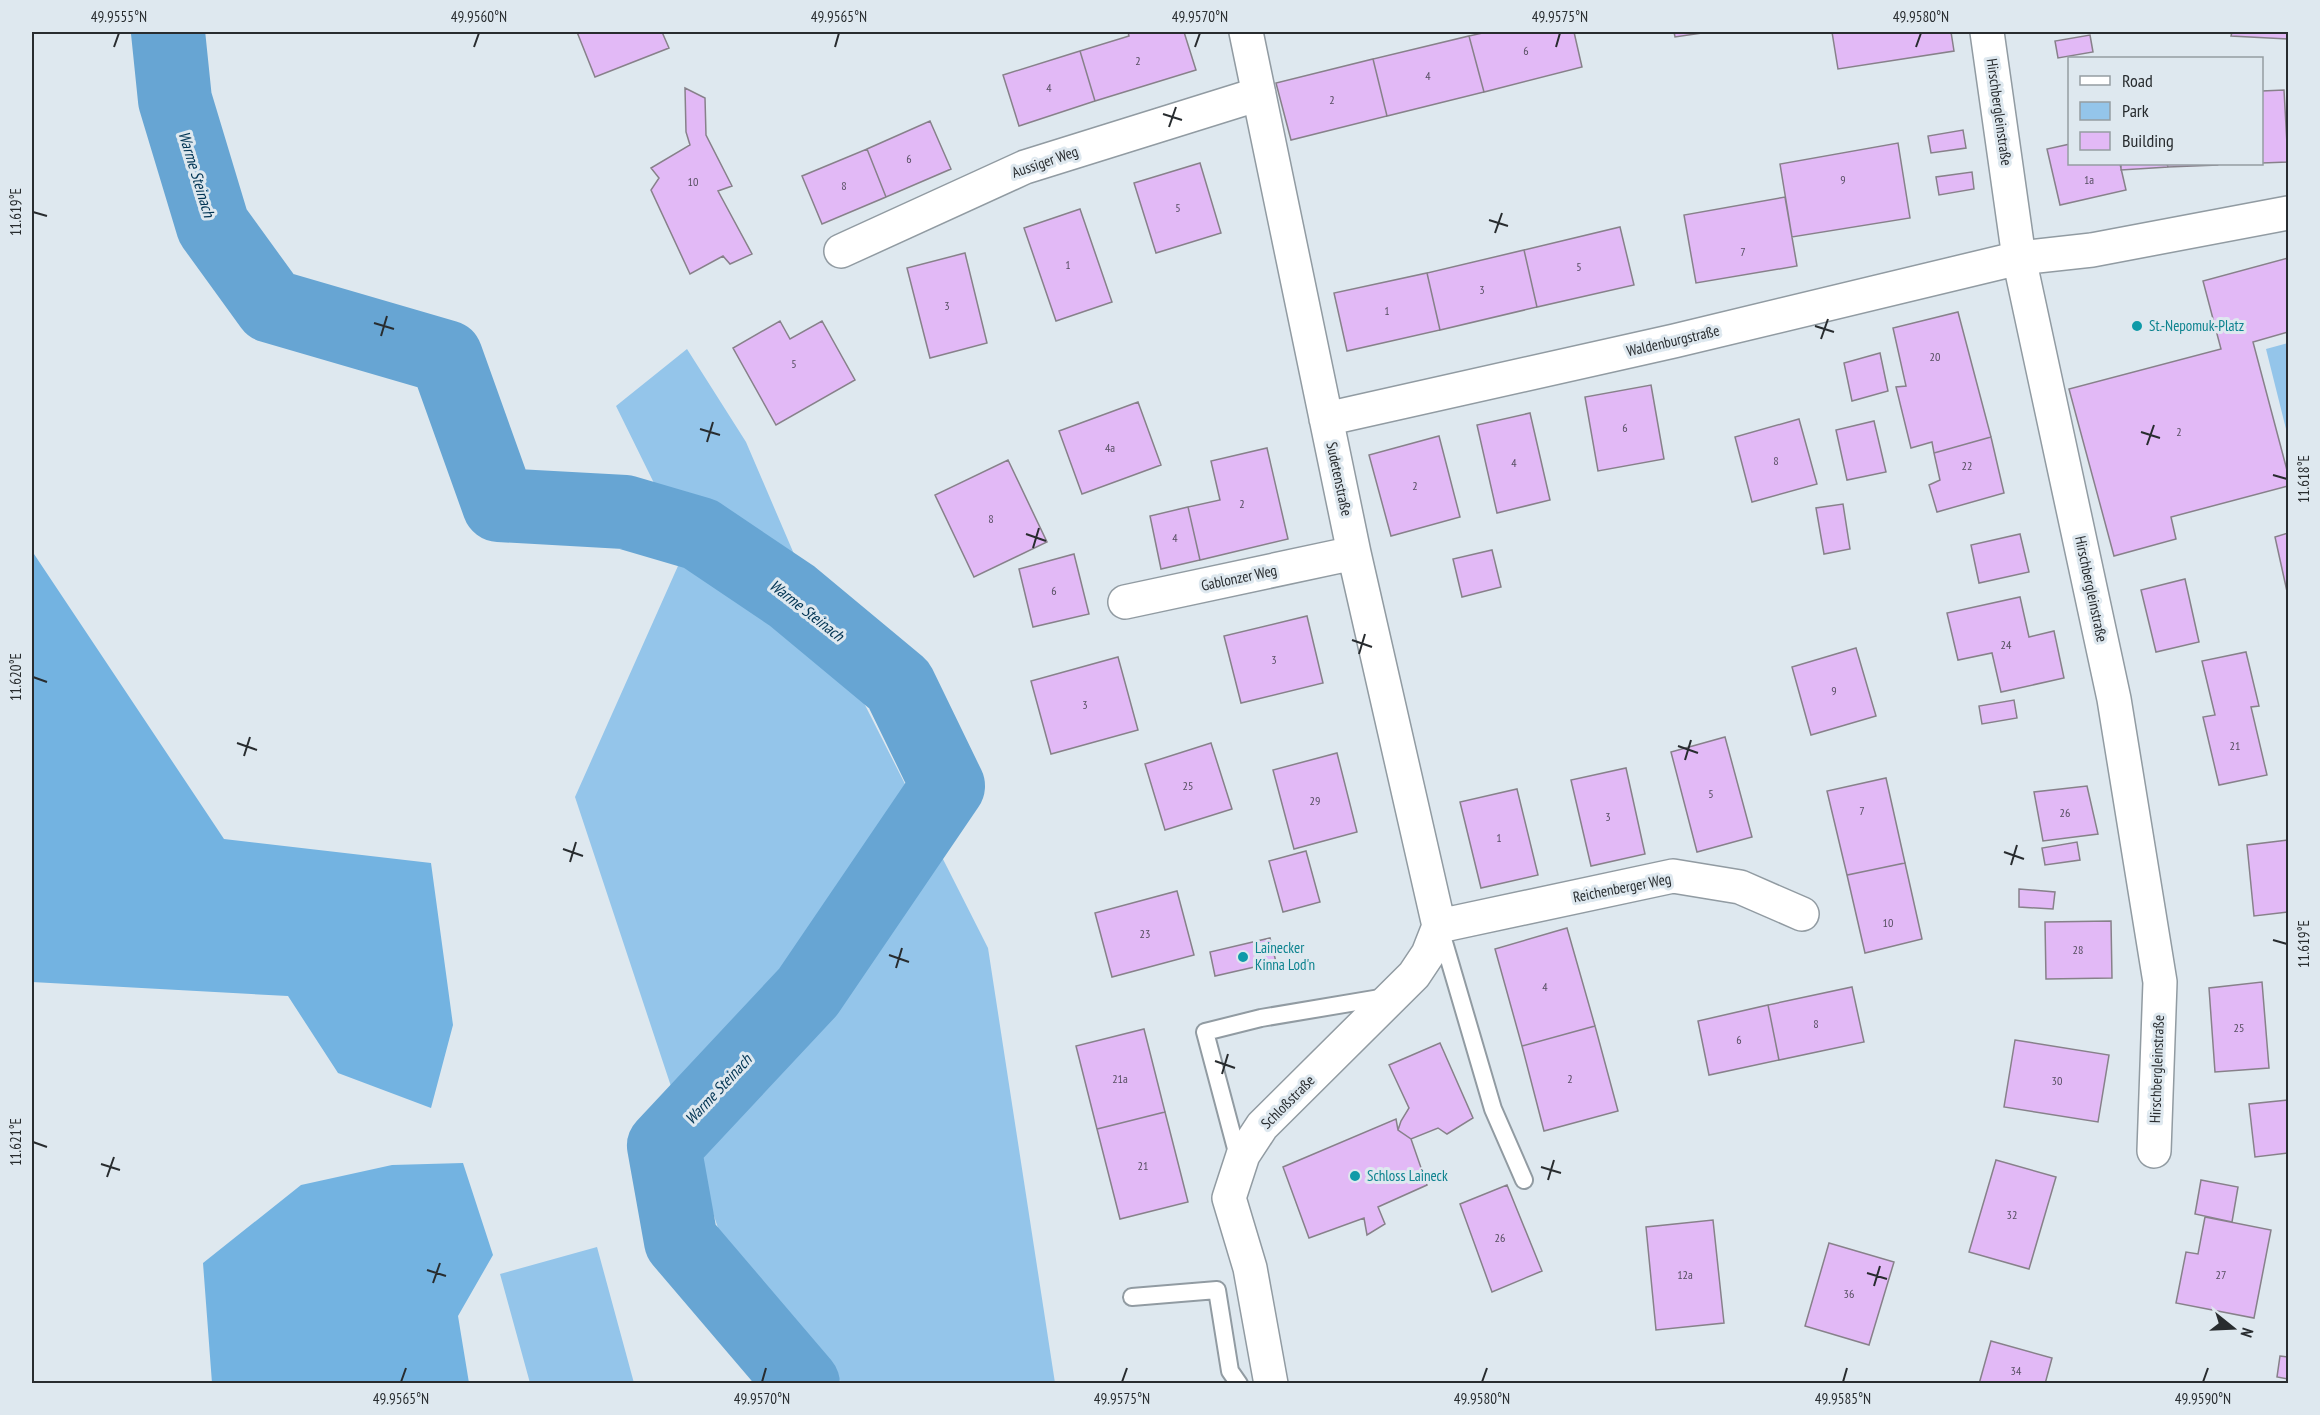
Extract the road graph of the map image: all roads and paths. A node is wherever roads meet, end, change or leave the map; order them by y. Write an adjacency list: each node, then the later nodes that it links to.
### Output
1 (1246, 32): 3 (street, Sudetenstraße)
2 (1988, 32): 6 (street, Hirschbergleinstraße)
3 (1259, 94): 5 (street, Aussiger Weg); 7 (street, Sudetenstraße)
4 (2289, 213): 6 (street)
5 (840, 251)
6 (2019, 258): 7 (street, Waldenburgstraße); 13 (street, Hirschbergleinstraße)
7 (1326, 418): 8 (street, Sudetenstraße)
8 (1354, 553): 9 (street, Gablonzer Weg); 11 (street, Sudetenstraße)
9 (1125, 603)
10 (1802, 914): 11 (street, Reichenberger Weg)
11 (1439, 926): 12 (street, Schloßstraße); 15 (lane)
12 (1395, 995): 14 (street, Schloßstraße); 14 (lane)
13 (2154, 1151)
14 (1240, 1163): 18 (street, Schloßstraße)
15 (1524, 1180)
16 (1131, 1297): 17 (lane)
17 (1239, 1383)
18 (1271, 1383)

